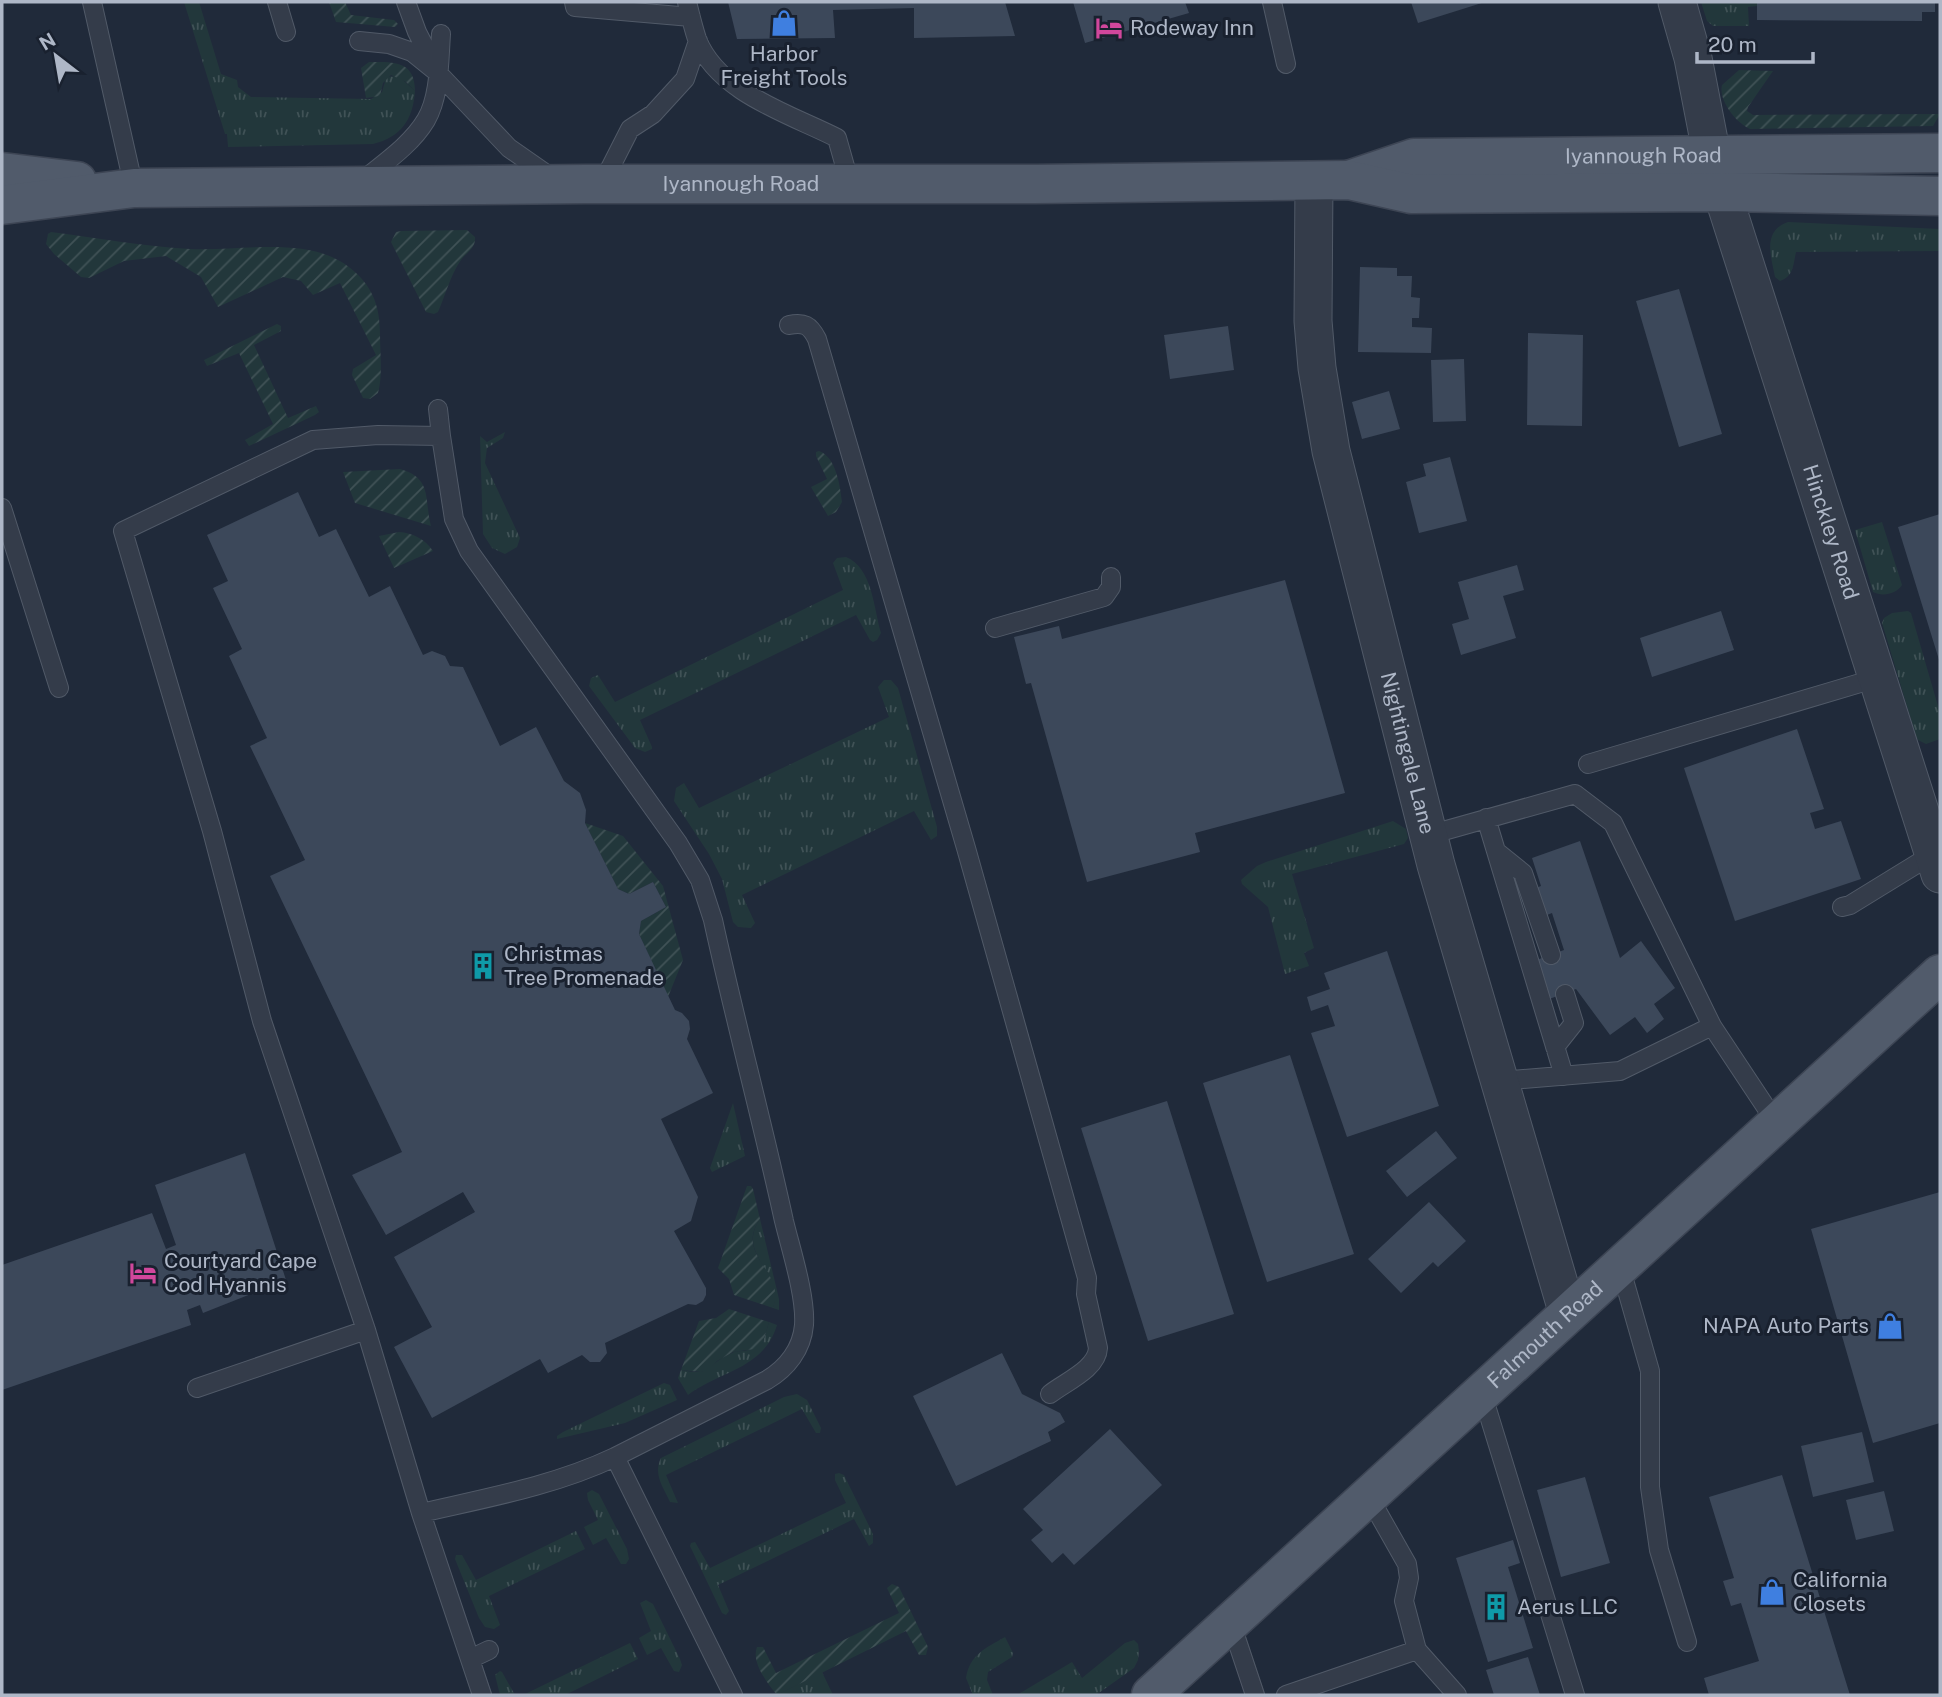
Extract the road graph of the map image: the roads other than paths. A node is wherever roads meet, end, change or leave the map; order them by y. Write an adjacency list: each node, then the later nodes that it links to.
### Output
1 (92, 2): 22 (lane)
2 (277, 2): 8 (lane)
3 (406, 2): 13 (lane)
4 (574, 2): 7 (lane)
5 (1272, 2): 12 (lane)
6 (1677, 2): 15 (street)
7 (689, 9): 11 (lane)
8 (286, 32)
9 (442, 34): 13 (lane)
10 (359, 41): 13 (lane)
11 (698, 41): 19 (lane); 20 (lane)
12 (1286, 64)
13 (438, 74): 18 (lane); 21 (lane)
14 (1940, 153): 15 (main road, Iyannough Road)
15 (1712, 156): 17 (main road, Iyannough Road)
16 (2, 172): 22 (main road, Iyannough Road)
17 (1332, 180): 20 (main road, Iyannough Road); 23 (main road, Iyannough Road); 36 (street, Nightingale Lane)
18 (561, 184): 19 (main road, Iyannough Road); 21 (main road, Iyannough Road)
19 (602, 184): 20 (main road, Iyannough Road)
20 (850, 184)
21 (357, 185): 22 (main road, Iyannough Road)
22 (134, 188): 25 (main road, Iyannough Road)
23 (1722, 192): 24 (main road, Iyannough Road); 32 (street, Hinckley Road)
24 (1940, 196)
25 (2, 205)
26 (789, 325): 52 (lane)
27 (438, 409): 28 (lane)
28 (441, 436): 50 (lane); 54 (lane)
29 (2, 508): 33 (lane)
30 (1111, 577): 31 (lane)
31 (995, 628)
32 (1877, 678): 34 (lane); 38 (street, Hinckley Road)
33 (59, 688)
34 (1588, 764)
35 (1486, 818): 36 (lane); 37 (lane); 43 (lane)
36 (1429, 835): 46 (street, Nightingale Lane)
37 (1497, 852): 40 (lane); 44 (lane)
38 (1937, 864): 39 (lane)
39 (1842, 907)
40 (1551, 955)
41 (1940, 974): 47 (main road, Falmouth Road)
42 (1565, 993): 44 (lane)
43 (1712, 1026): 45 (lane); 47 (lane)
44 (1555, 1046): 45 (lane)
45 (1564, 1076): 46 (lane)
46 (1500, 1081): 49 (street, Nightingale Lane)
47 (1777, 1124): 48 (main road, Falmouth Road)
48 (1620, 1266): 49 (main road, Falmouth Road); 58 (lane)
49 (1568, 1314): 53 (main road, Falmouth Road)
50 (366, 1330): 51 (lane); 56 (lane)
51 (197, 1388)
52 (1050, 1394)
53 (1482, 1394): 55 (main road, Falmouth Road); 68 (lane)
54 (615, 1457): 56 (lane); 63 (lane)
55 (1369, 1497): 57 (main road, Falmouth Road); 60 (lane)
56 (421, 1513): 61 (lane)
57 (1231, 1623): 64 (main road, Falmouth Road); 65 (lane)
58 (1688, 1642)
59 (489, 1650): 61 (lane)
60 (1417, 1650): 66 (lane); 67 (lane)
61 (470, 1659): 62 (lane)
62 (482, 1695)
63 (733, 1695)
64 (1151, 1695)
65 (1255, 1695)
66 (1286, 1695)
67 (1457, 1695)
68 (1575, 1695)

